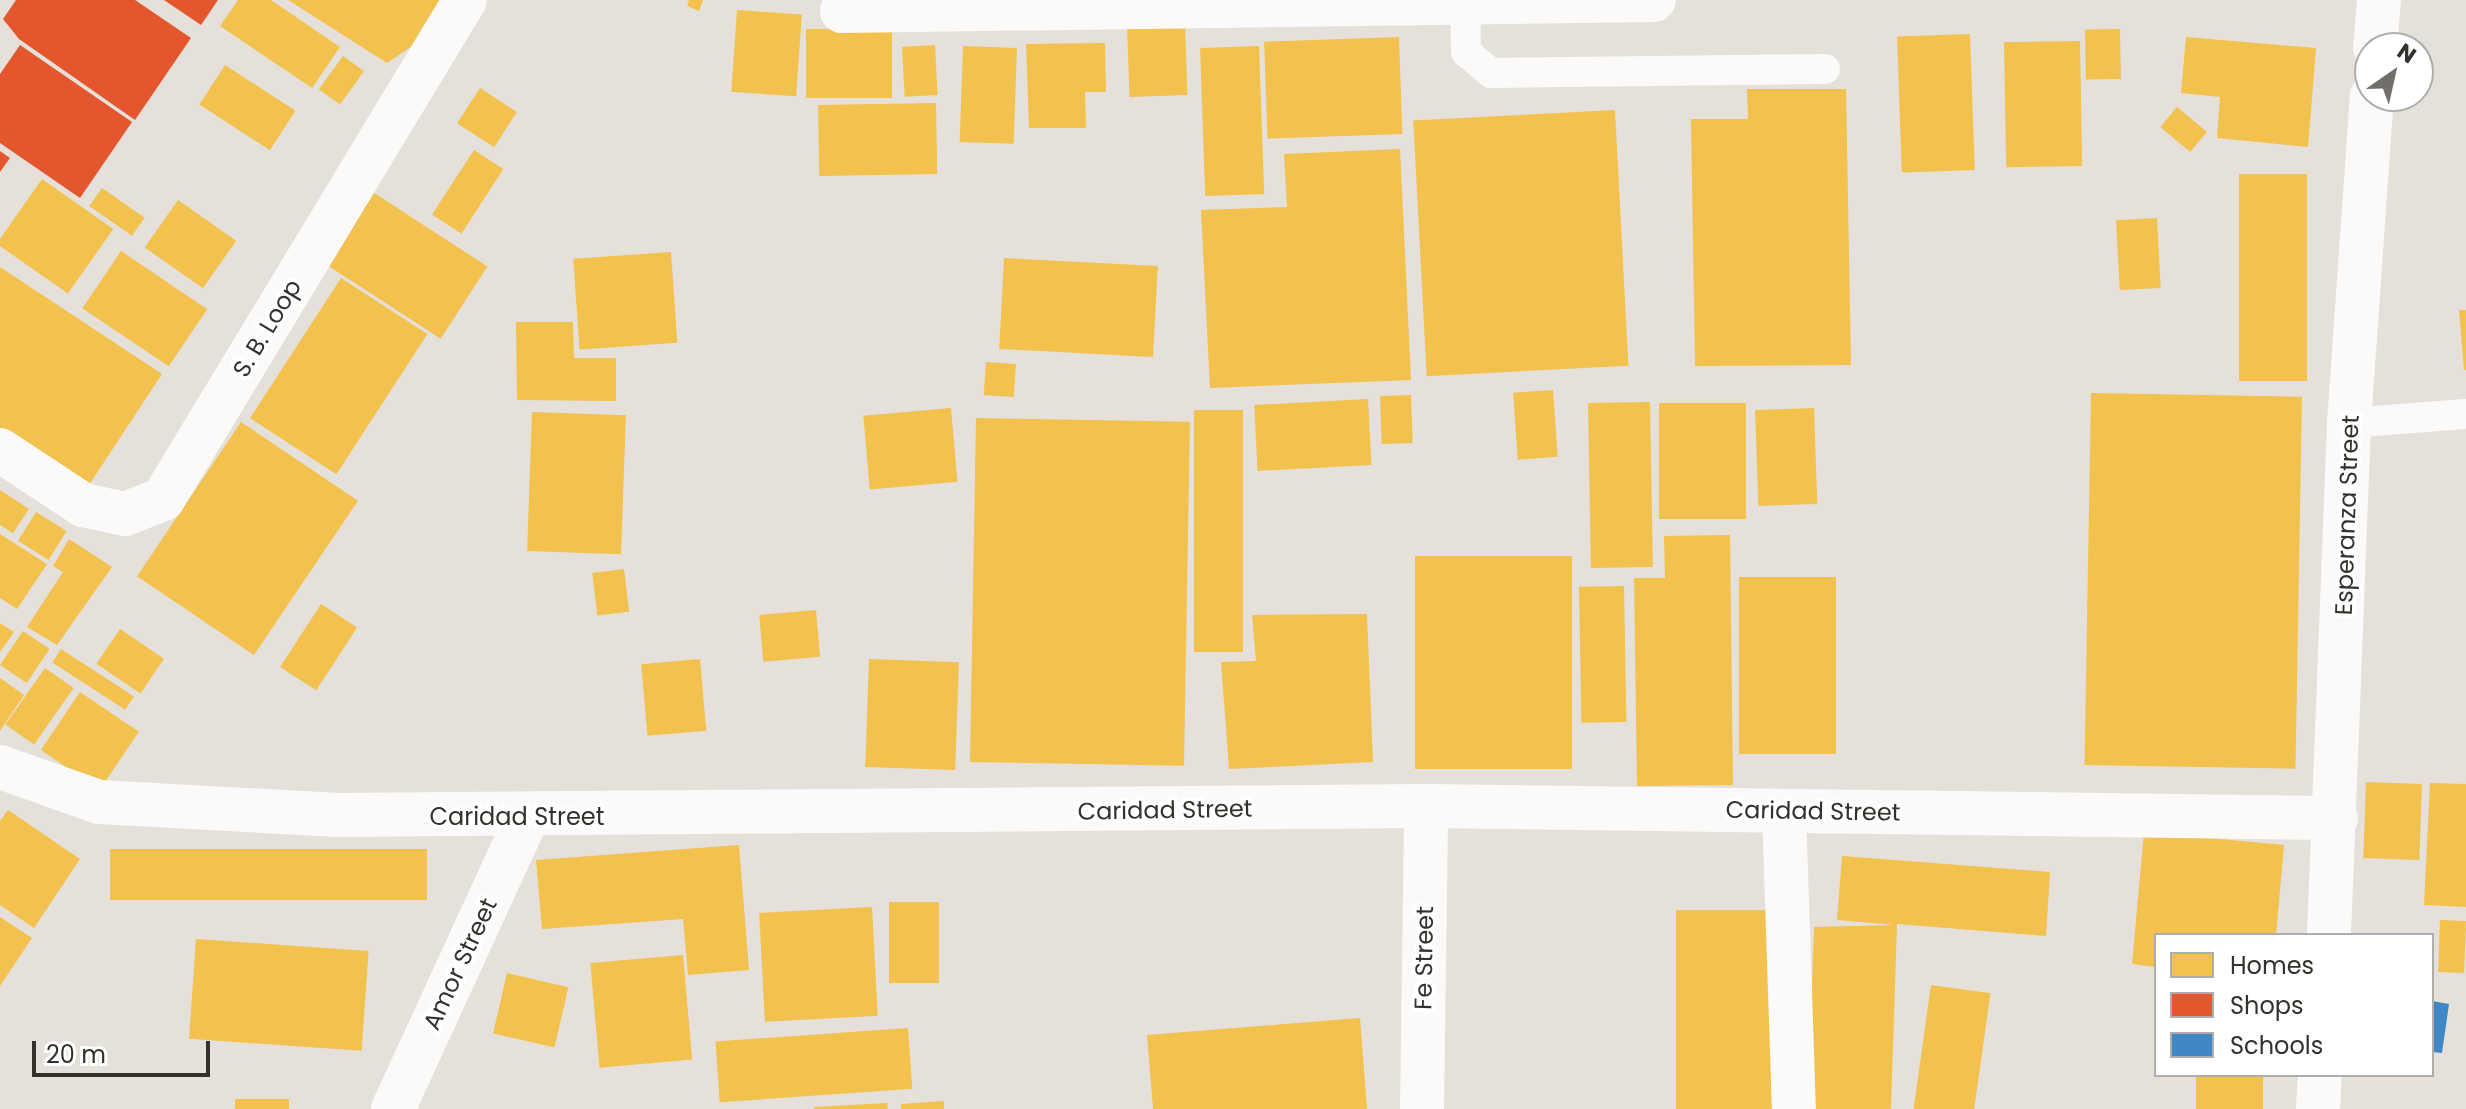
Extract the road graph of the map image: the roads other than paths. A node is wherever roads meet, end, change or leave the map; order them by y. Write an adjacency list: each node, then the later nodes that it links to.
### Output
1 (465, 0): 11 (street, S. B. Loop)
2 (1654, 0): 4 (street)
3 (2379, 0): 6 (street)
4 (1465, 3): 5 (street); 7 (lane)
5 (842, 11)
6 (2376, 32)
7 (1825, 69)
8 (2371, 112): 10 (street, Esperanza Street)
9 (2466, 414): 10 (lane)
10 (2349, 423): 16 (street, Esperanza Street)
11 (0, 450)
12 (0, 767): 15 (street, Caridad Street)
13 (1426, 806): 14 (street, Caridad Street); 15 (street, Caridad Street); 20 (street, Fe Street)
14 (1784, 811): 16 (street, Caridad Street); 21 (street)
15 (527, 818): 19 (street, Amor Street)
16 (2336, 818): 17 (street, Esperanza Street)
17 (2329, 933)
18 (2320, 1077): 22 (street)
19 (393, 1109)
20 (1422, 1109)
21 (1794, 1109)
22 (2318, 1109)

